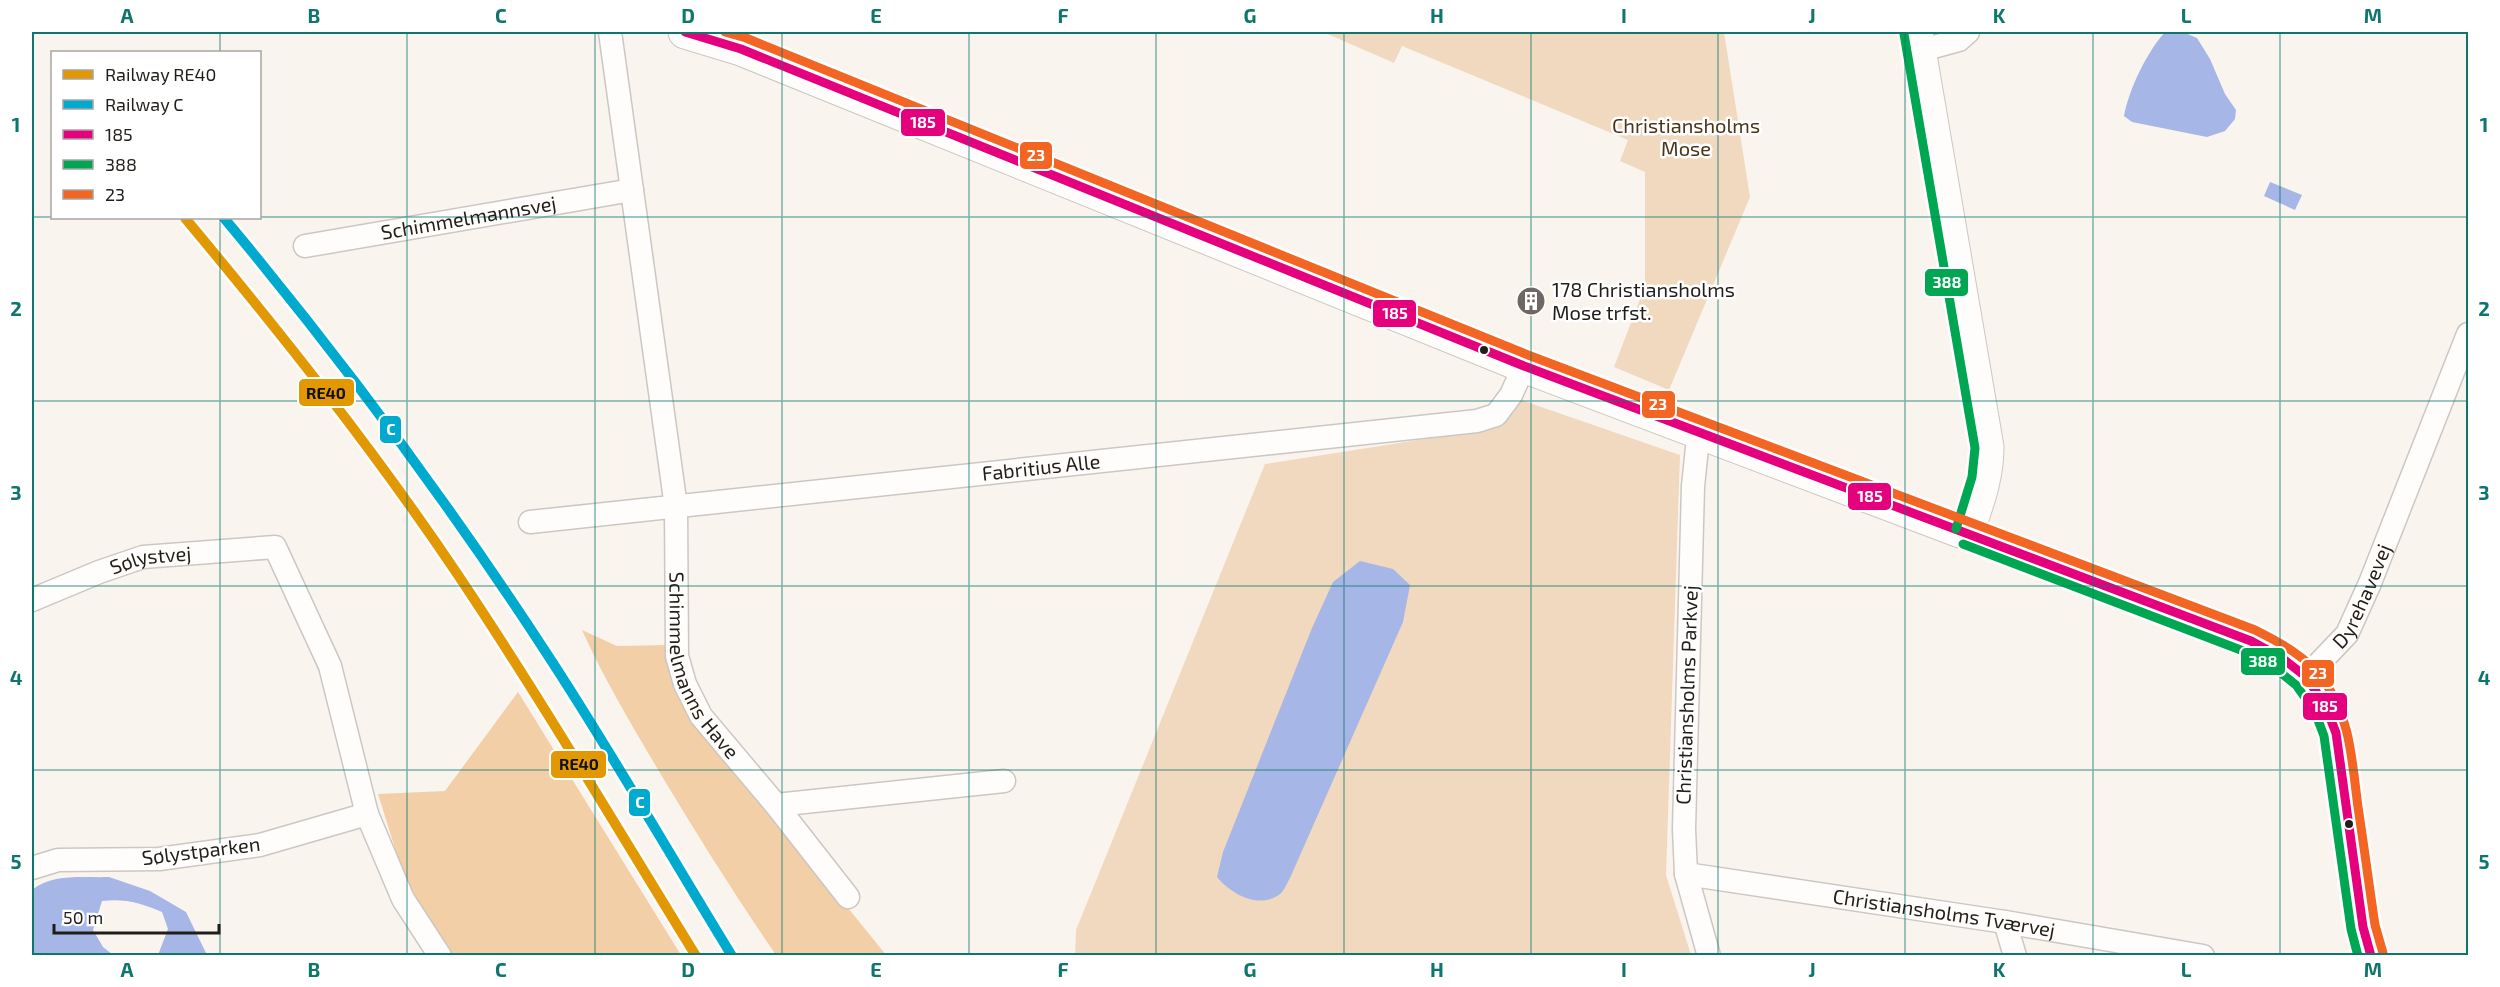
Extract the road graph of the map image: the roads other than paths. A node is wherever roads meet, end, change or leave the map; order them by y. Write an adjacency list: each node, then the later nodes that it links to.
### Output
1 (609, 32): 5 (street)
2 (685, 32): 8 (street)
3 (1968, 32): 4 (street)
4 (1918, 41): 12 (street)
5 (632, 190): 6 (street, Schimmelmannsvej); 10 (street)
6 (305, 246)
7 (2469, 334): 14 (street, Dyrehavevej)
8 (1524, 366): 9 (street); 10 (street, Fabritius Alle)
9 (1703, 432): 12 (street); 19 (street, Christiansholms Parkvej)
10 (676, 507): 11 (street, Fabritius Alle); 16 (street, Schimmelmanns Have)
11 (530, 522)
12 (1967, 532): 14 (street)
13 (32, 600): 17 (street, Sølystvej)
14 (2306, 677): 26 (street)
15 (1004, 781): 16 (street)
16 (776, 805): 20 (street, Schimmelmanns Have)
17 (367, 814): 18 (street, Sølystparken); 22 (street)
18 (32, 868)
19 (1686, 874): 21 (street, Christiansholms Tværvej); 23 (street, Christiansholms Parkvej)
20 (848, 897)
21 (2005, 922): 24 (street); 25 (street, Christiansholms Tværvej)
22 (440, 956)
23 (1709, 956)
24 (2015, 956)
25 (2203, 956)
26 (2371, 956)

